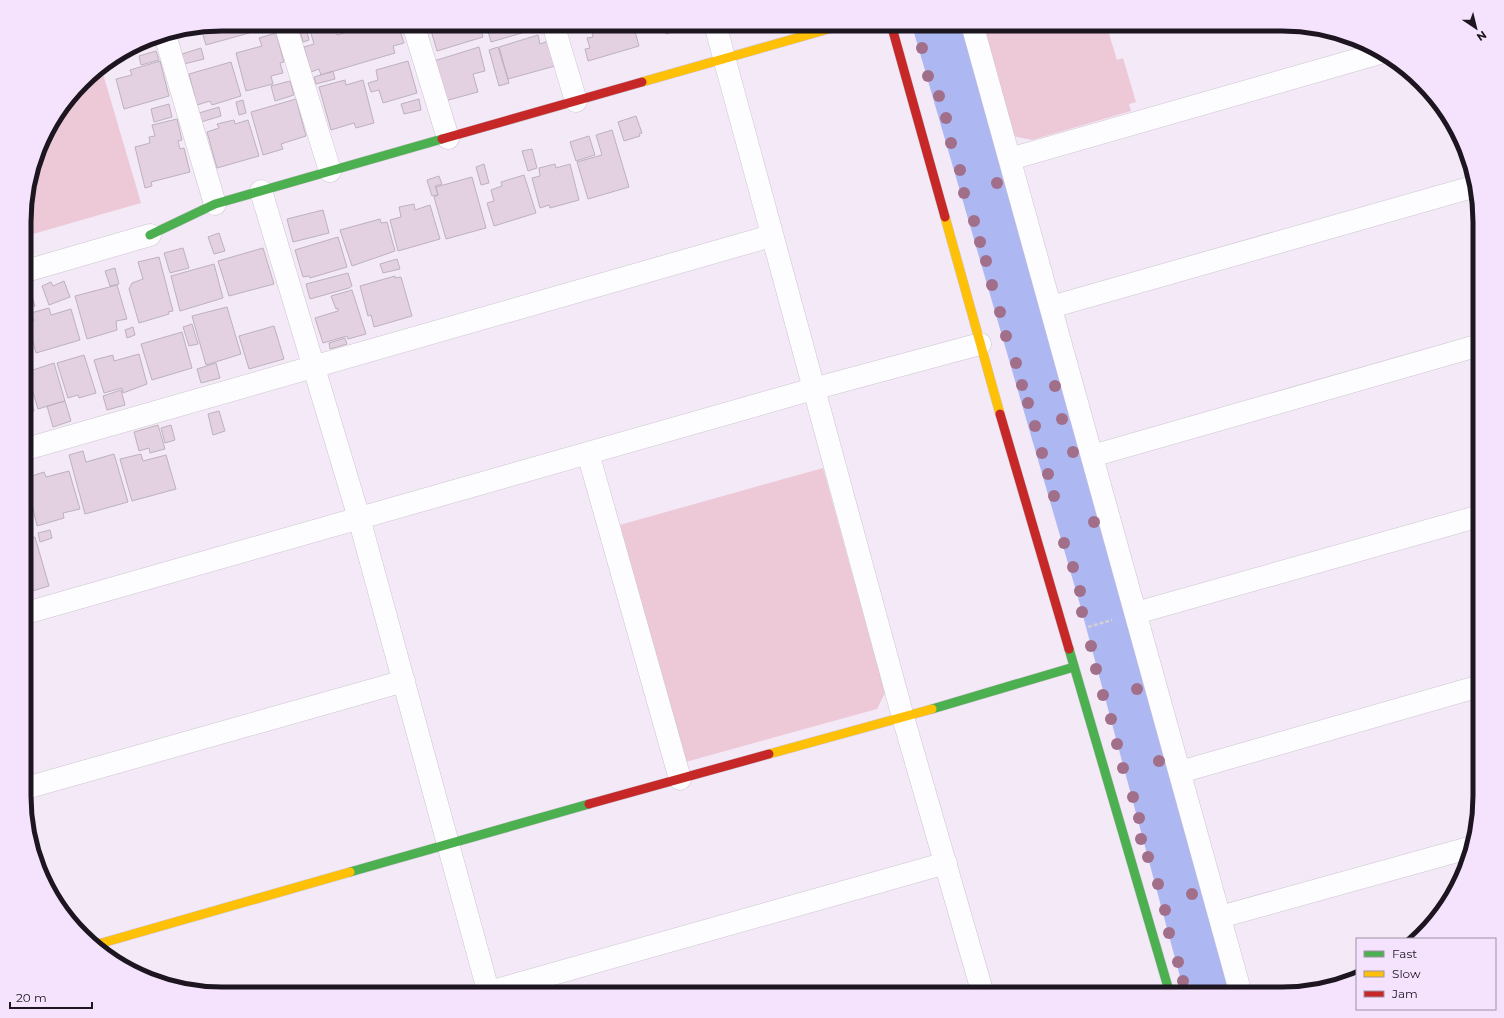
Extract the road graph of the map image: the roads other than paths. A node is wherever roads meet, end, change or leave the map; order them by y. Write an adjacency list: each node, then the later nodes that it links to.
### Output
1 (287, 31): 14 (street)
2 (415, 31): 12 (street)
3 (555, 31): 11 (street)
4 (717, 31): 10 (street)
5 (822, 31): 10 (street)
6 (892, 31): 22 (street)
7 (974, 31): 13 (street)
8 (166, 40): 17 (street)
9 (1373, 55): 13 (street)
10 (725, 59): 11 (street); 19 (street)
11 (576, 101): 12 (street)
12 (448, 138): 14 (street)
13 (1010, 159): 21 (street)
14 (330, 171): 16 (street)
15 (1469, 188): 21 (street)
16 (261, 191): 17 (street); 24 (street)
17 (215, 204): 18 (street)
18 (150, 235): 20 (street)
19 (772, 236): 24 (street); 25 (street)
20 (31, 270)
21 (1051, 307): 28 (street)
22 (980, 344): 25 (street); 33 (street)
23 (1473, 347): 28 (street)
24 (314, 367): 26 (street); 29 (street)
25 (813, 389): 27 (street); 36 (street)
26 (31, 447)
27 (588, 453): 29 (street); 38 (street)
28 (1092, 456): 32 (street)
29 (359, 518): 31 (street); 34 (street)
30 (1473, 518): 32 (street)
31 (31, 612)
32 (1127, 616): 37 (street)
33 (1074, 667): 36 (street); 48 (street)
34 (404, 681): 39 (street); 40 (street)
35 (1473, 688): 37 (street)
36 (903, 717): 38 (street); 42 (street)
37 (1180, 772): 43 (street)
38 (680, 779): 40 (street)
39 (31, 787)
40 (449, 843): 44 (street); 45 (street)
41 (1465, 849): 43 (street)
42 (946, 863): 46 (street); 47 (street)
43 (1220, 917): 49 (street)
44 (102, 944)
45 (485, 987)
46 (507, 987)
47 (981, 987)
48 (1168, 987)
49 (1239, 987)

